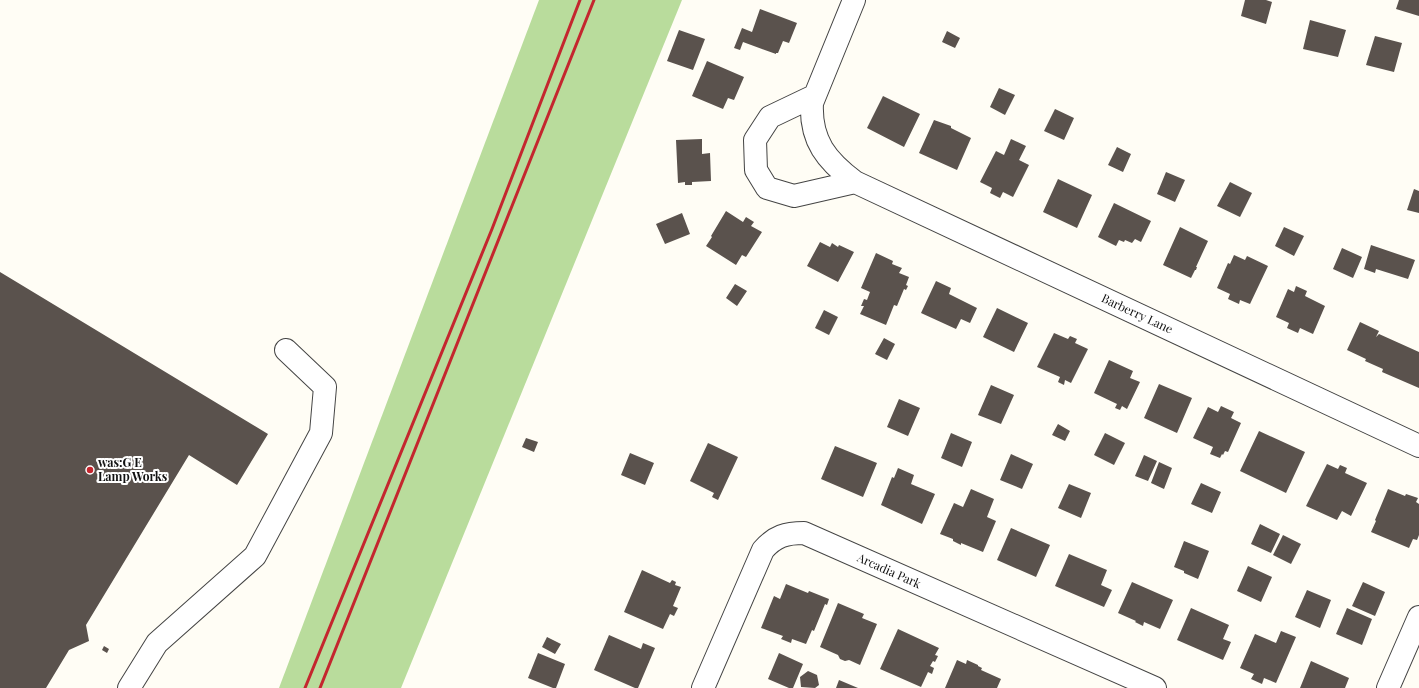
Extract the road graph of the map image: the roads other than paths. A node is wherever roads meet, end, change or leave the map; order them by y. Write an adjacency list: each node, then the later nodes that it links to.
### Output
1 (854, 0): 2 (street, Barberry Lane)
2 (814, 96): 3 (street, Barberry Lane); 3 (street)
3 (855, 182): 5 (street, Barberry Lane)
4 (286, 350): 7 (street)
5 (1419, 446)
6 (1419, 617): 10 (street)
7 (129, 688)
8 (703, 688): 9 (street, Arcadia Park)
9 (1155, 688)
10 (1388, 688)

